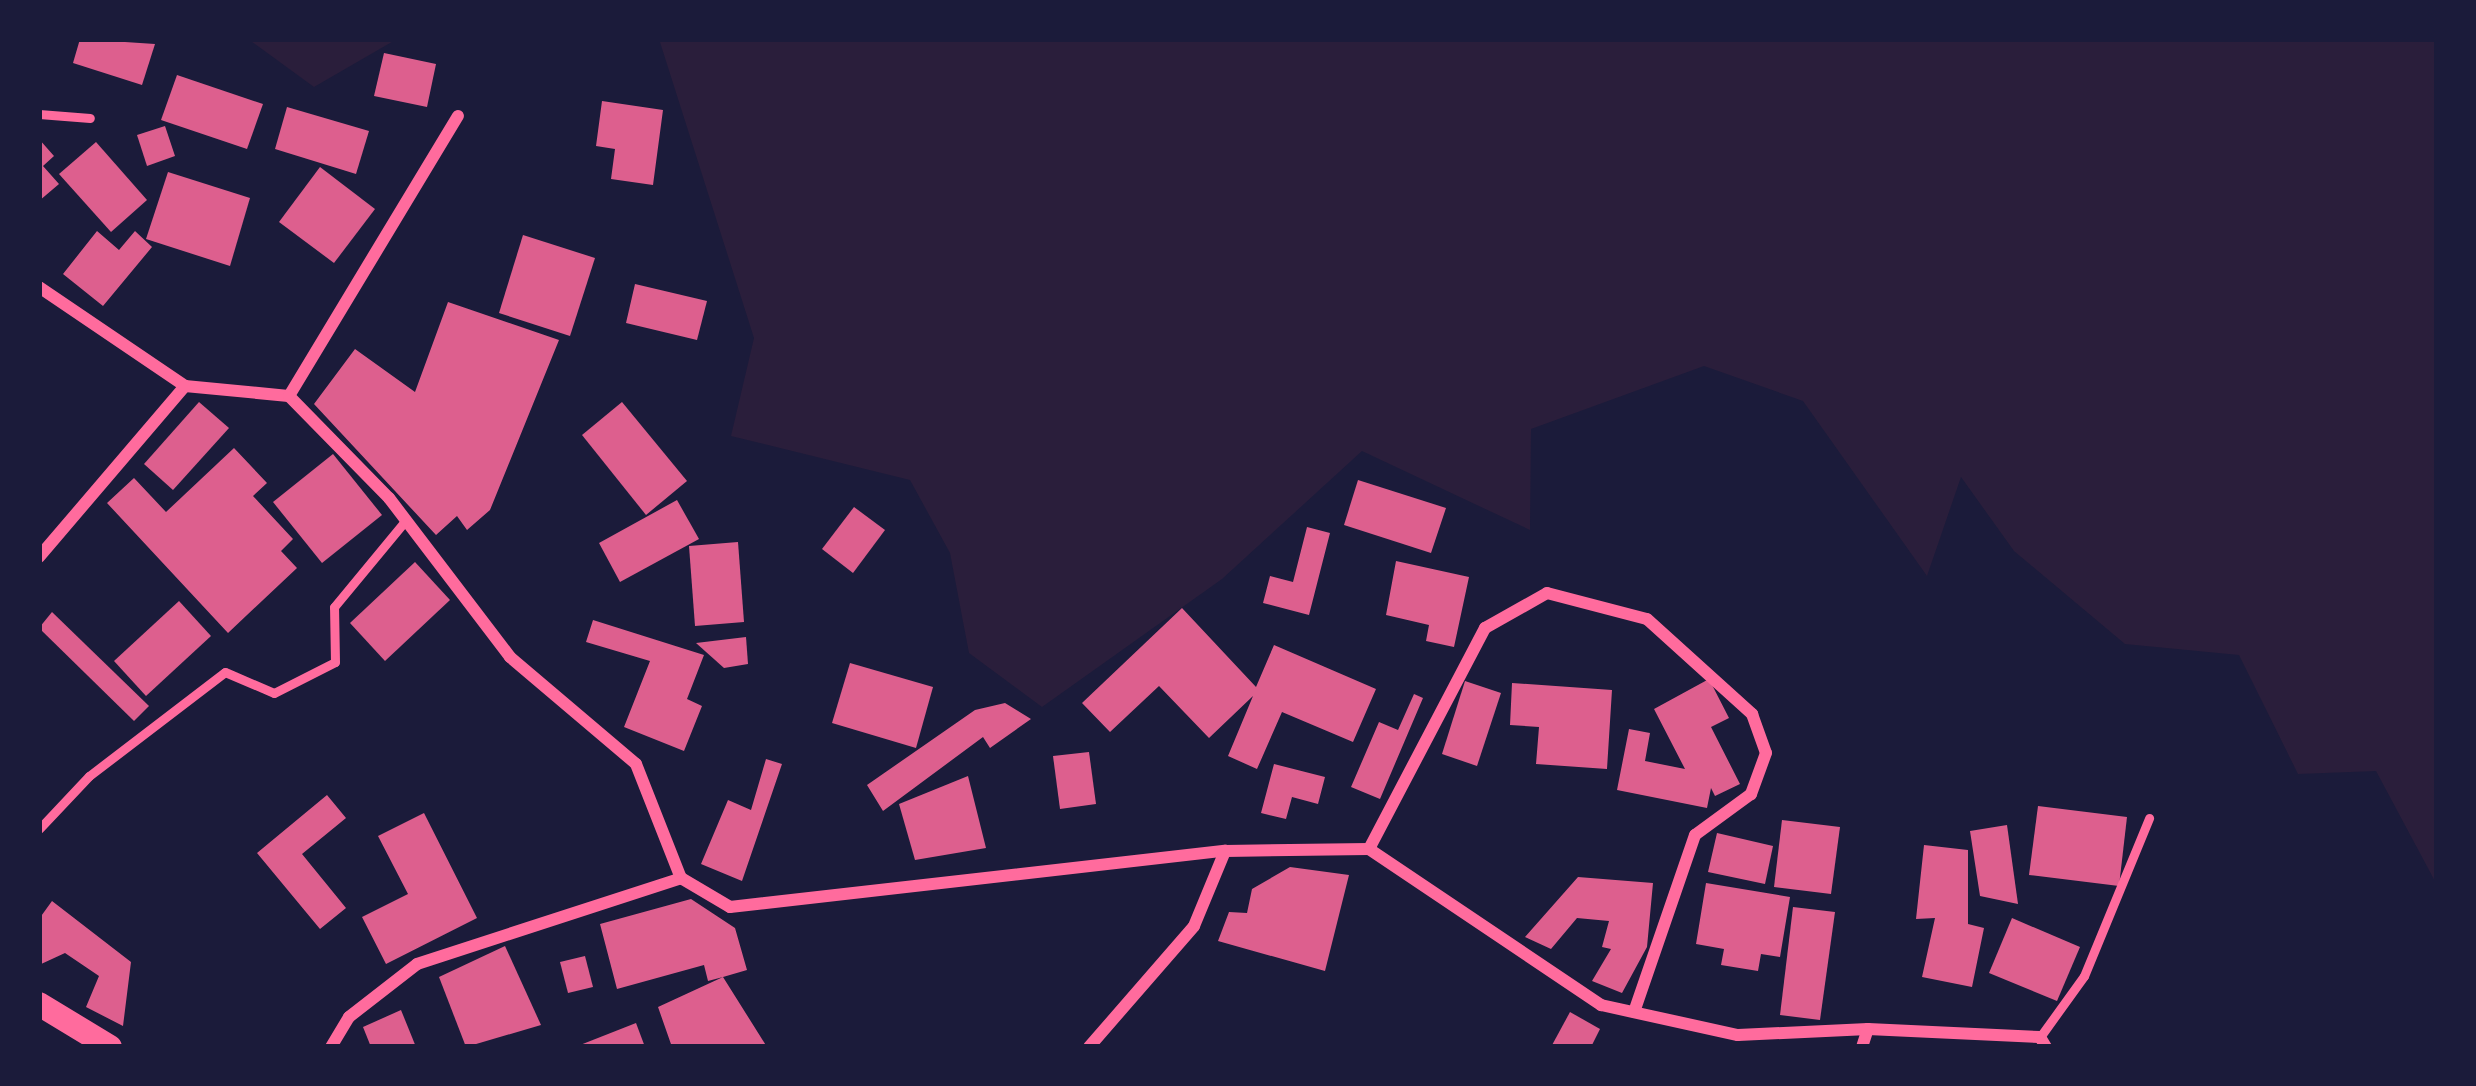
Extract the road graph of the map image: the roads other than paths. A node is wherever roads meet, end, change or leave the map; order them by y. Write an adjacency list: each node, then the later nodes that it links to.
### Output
1 (39, 114): 3 (lane)
2 (458, 116): 6 (street)
3 (90, 118)
4 (39, 287): 5 (street)
5 (185, 386): 6 (street); 8 (street)
6 (289, 396): 7 (street)
7 (406, 520): 10 (lane); 13 (street)
8 (39, 557)
9 (2149, 818): 17 (lane)
10 (39, 829)
11 (1369, 849): 12 (street); 15 (street); 15 (street)
12 (1225, 851): 13 (street); 20 (street)
13 (681, 878): 19 (street)
14 (39, 1004): 18 (main road)
15 (1634, 1012): 16 (street)
16 (1868, 1029): 17 (street); 21 (street)
17 (2043, 1042)
18 (110, 1047)
19 (331, 1047)
20 (1089, 1047)
21 (1862, 1047)

